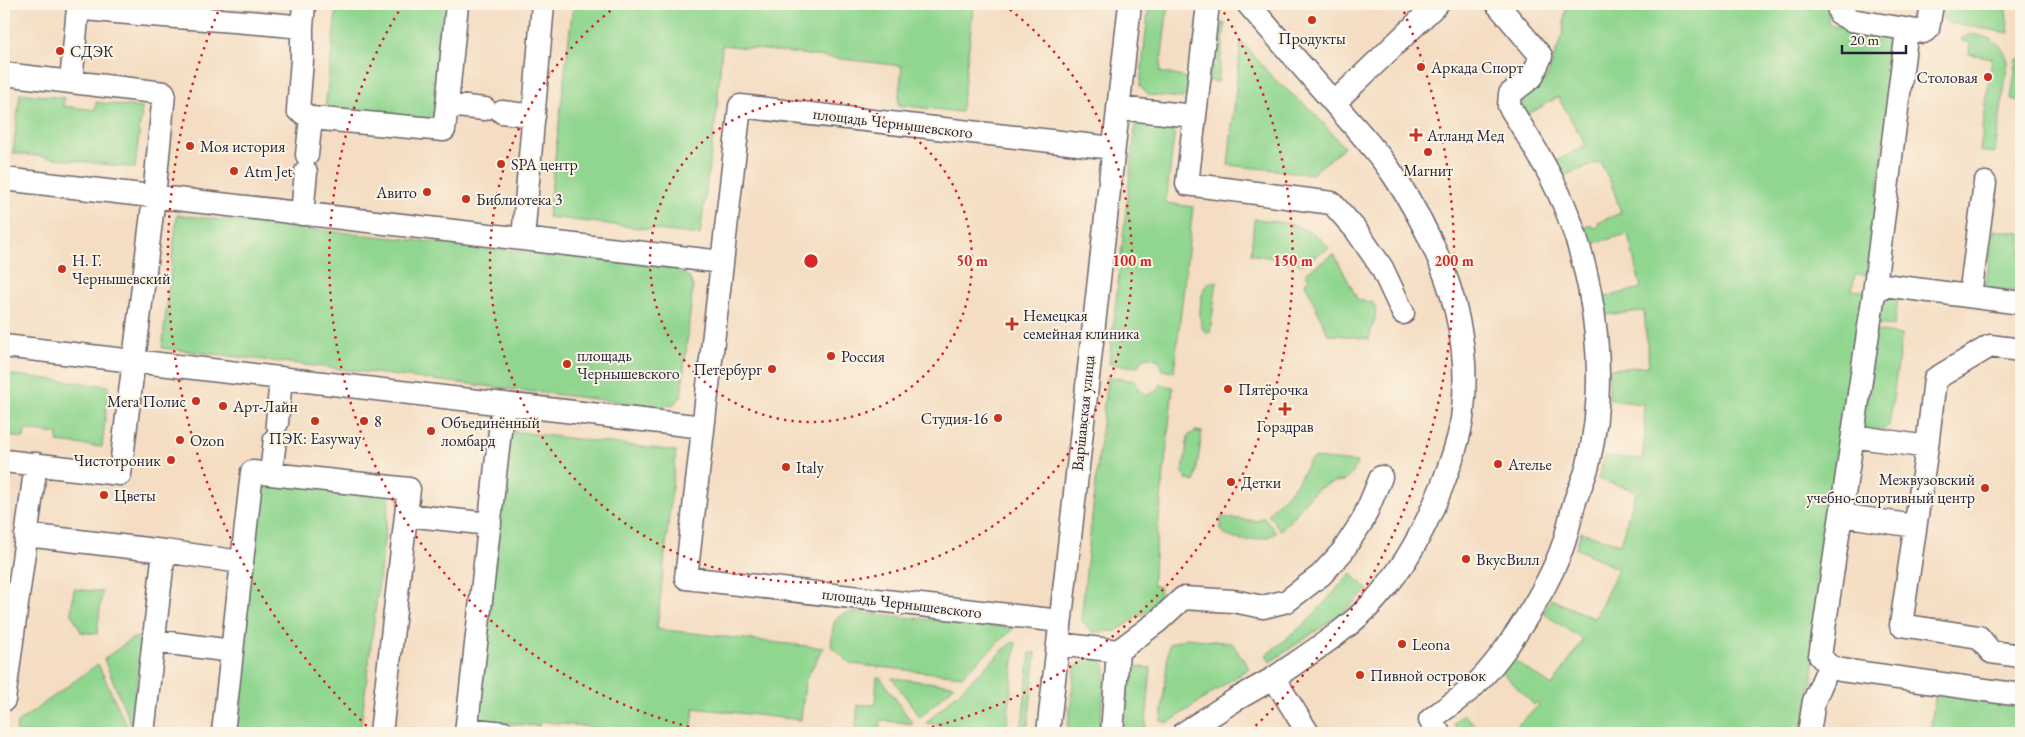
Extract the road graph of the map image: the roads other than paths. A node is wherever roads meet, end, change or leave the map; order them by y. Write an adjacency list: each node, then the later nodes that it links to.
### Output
1 (304, 4): 13 (street)
2 (457, 4): 18 (street)
3 (544, 4): 20 (street)
4 (1130, 4): 19 (street, Варшавская улица)
5 (1208, 4): 21 (street)
6 (1248, 4): 17 (street)
7 (1437, 4): 17 (street)
8 (1497, 4): 72 (street)
9 (1837, 4): 14 (street)
10 (1932, 4): 14 (street)
11 (78, 6): 12 (street); 16 (street)
12 (226, 11): 13 (street)
13 (302, 27): 22 (street)
14 (1907, 30): 30 (street)
15 (4, 74): 16 (street)
16 (71, 82): 26 (street)
17 (1334, 103): 60 (street)
18 (447, 105): 20 (street); 22 (street)
19 (1118, 108): 21 (street); 23 (street, Варшавская улица)
20 (534, 116): 28 (street)
21 (1194, 116): 33 (street)
22 (311, 118): 27 (street)
23 (1113, 148): 29 (street, площадь Чернышевского); 53 (street, Варшавская улица)
24 (4, 179): 26 (street)
25 (1985, 183): 31 (street)
26 (154, 197): 27 (street); 36 (street)
27 (302, 214): 28 (street)
28 (523, 239): 29 (street)
29 (722, 262): 39 (street, площадь Чернышевского)
30 (1874, 294): 31 (street); 40 (street)
31 (1970, 296): 32 (street)
32 (2021, 303)
33 (1403, 313)
34 (4, 346): 36 (street)
35 (2021, 350): 41 (street)
36 (135, 362): 37 (street); 43 (street)
37 (281, 378): 38 (street); 44 (street)
38 (503, 404): 39 (street); 48 (street)
39 (703, 427): 53 (street, площадь Чернышевского)
40 (1853, 436): 41 (street); 47 (street)
41 (1927, 447): 49 (street)
42 (4, 461): 43 (street)
43 (36, 464): 50 (street)
44 (271, 474): 46 (street); 52 (street)
45 (1381, 477): 56 (street)
46 (406, 515): 48 (street); 66 (street)
47 (1841, 515): 49 (street); 59 (street)
48 (490, 524): 63 (street)
49 (1915, 526): 58 (street)
50 (26, 536): 51 (street); 62 (street)
51 (164, 551): 52 (street); 54 (street)
52 (241, 562): 57 (street)
53 (1060, 621): 55 (street, Варшавская улица)
54 (154, 641): 57 (street); 64 (street)
55 (1058, 644): 56 (street); 68 (street, Варшавская улица)
56 (1118, 650): 69 (street)
57 (232, 651): 65 (street)
58 (2021, 656)
59 (1829, 666): 61 (street); 73 (street)
60 (1274, 678): 70 (street); 71 (street)
61 (2021, 695)
62 (4, 700)
63 (466, 731): 67 (street)
64 (143, 733)
65 (223, 733)
66 (381, 733)
67 (504, 733)
68 (1048, 733)
69 (1112, 733)
70 (1184, 733)
71 (1308, 733)
72 (1439, 733)
73 (1809, 733)

